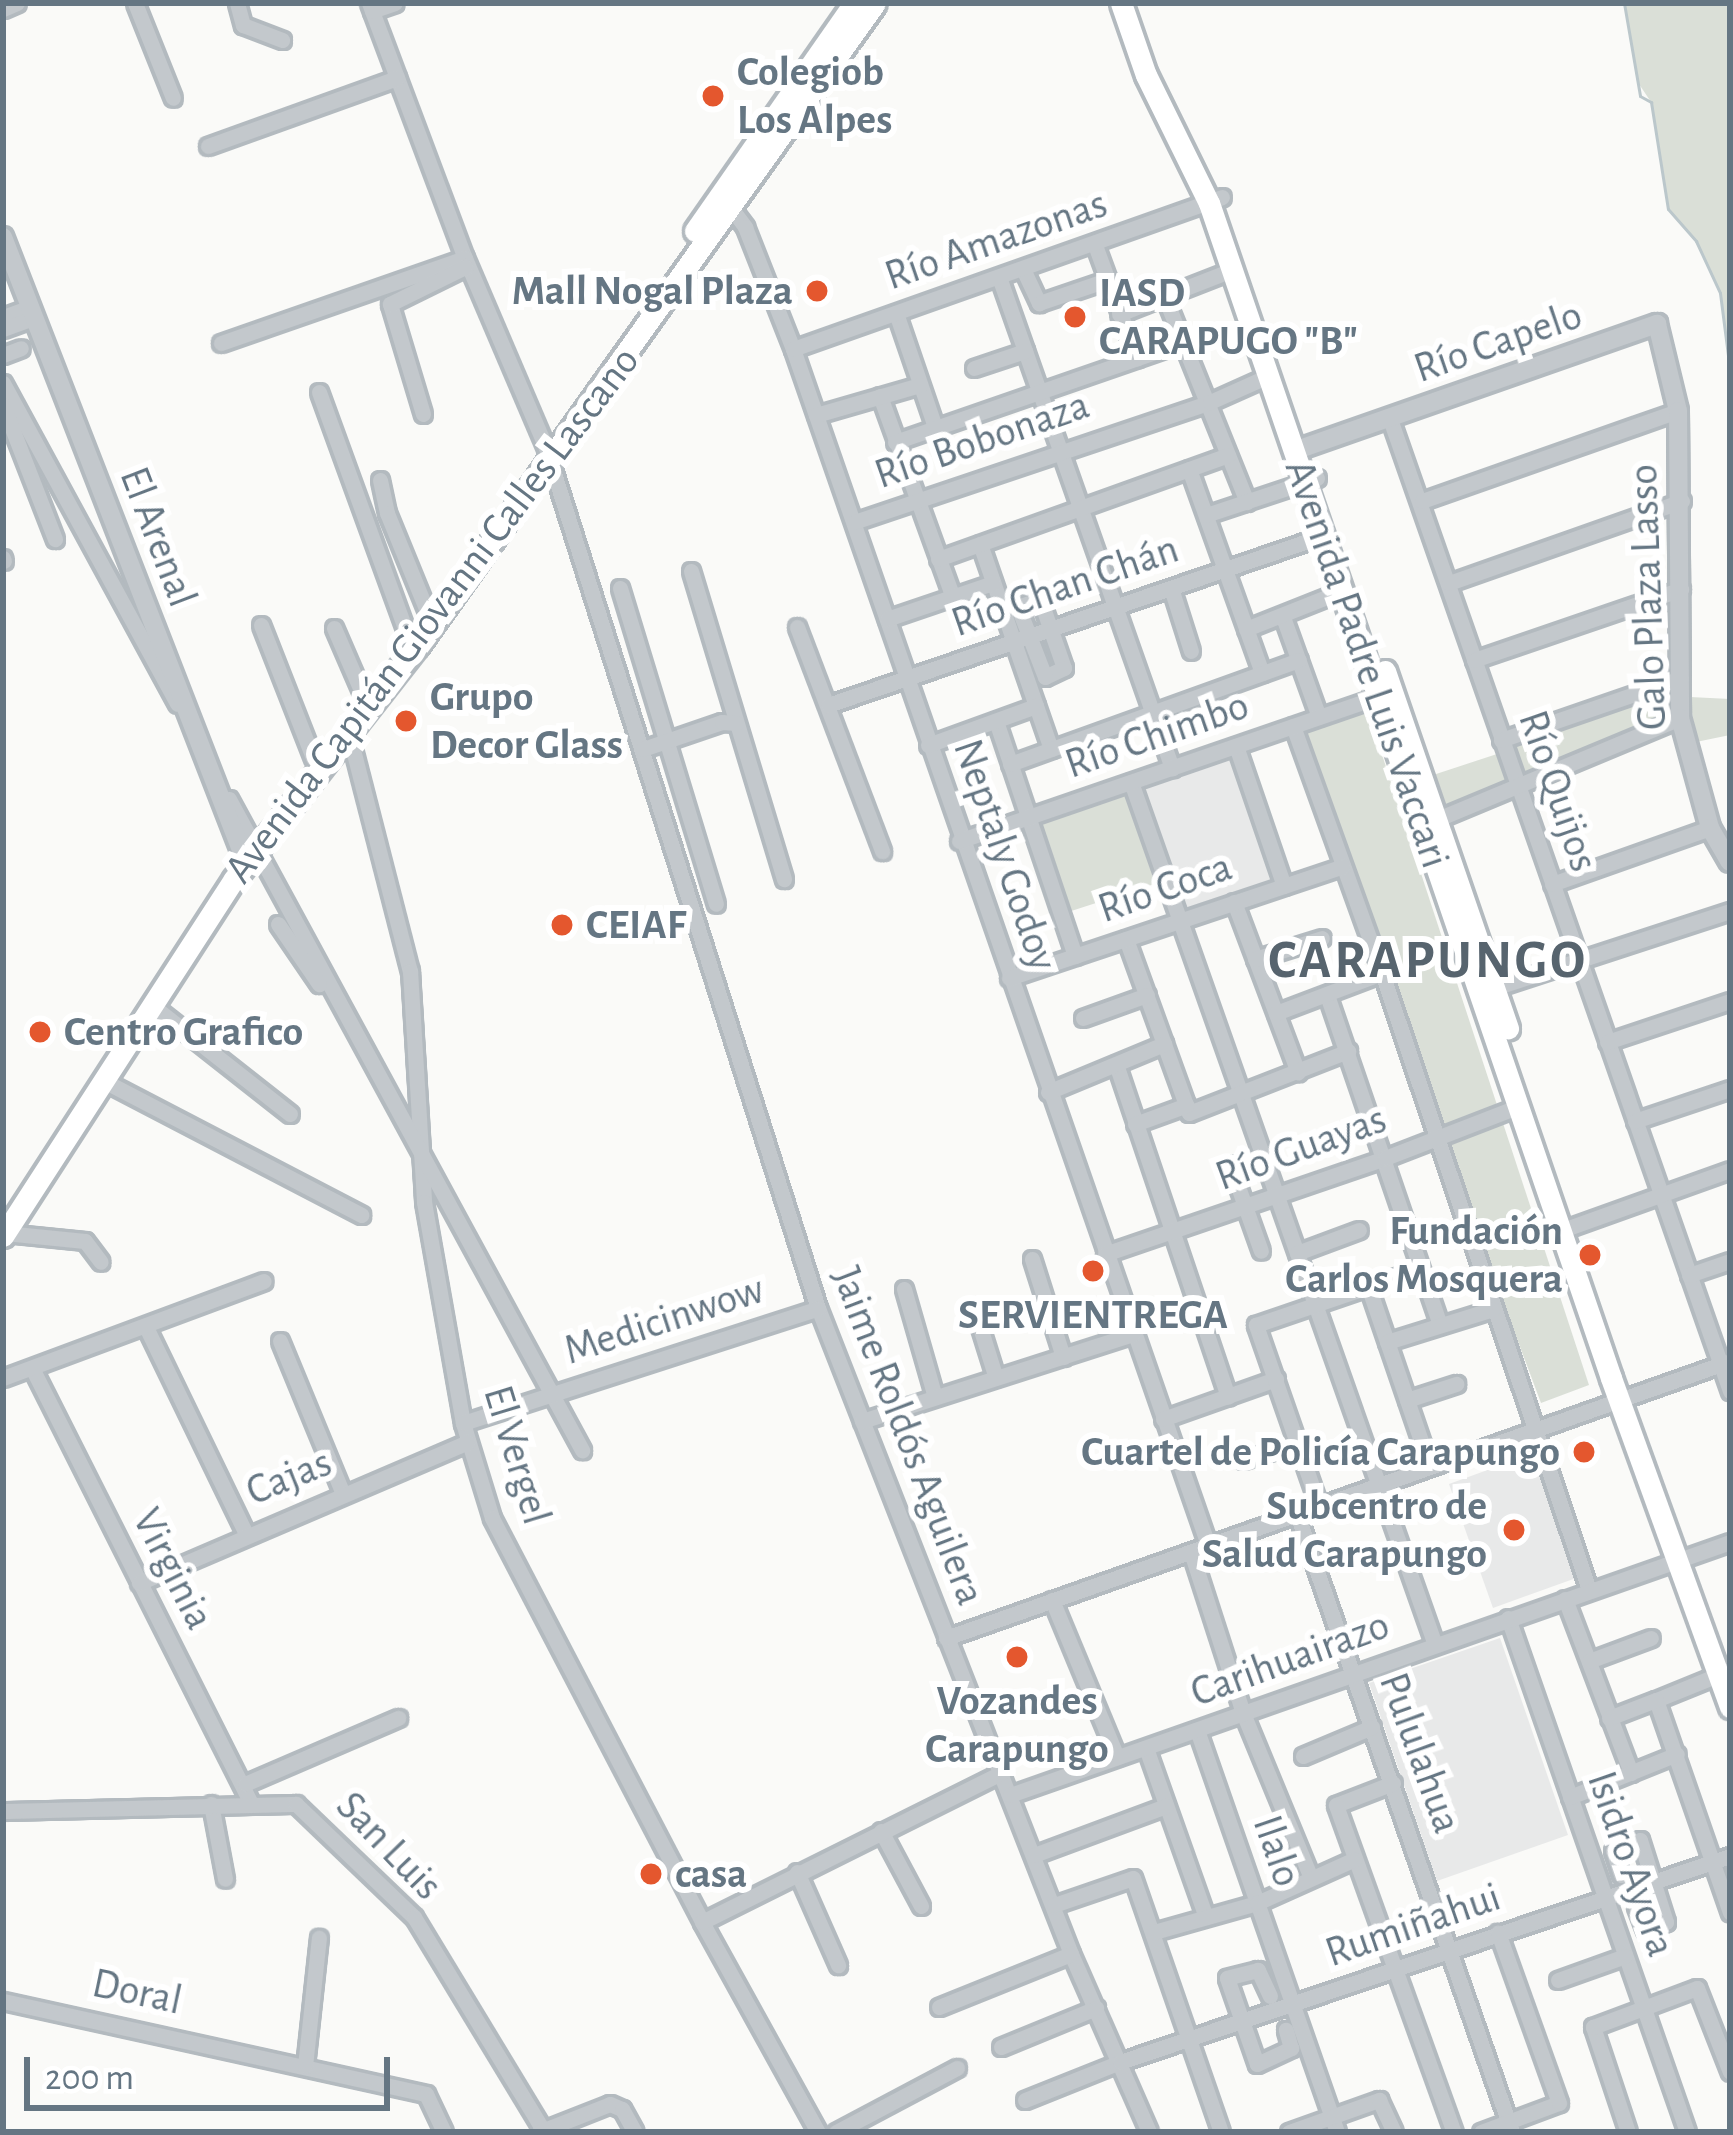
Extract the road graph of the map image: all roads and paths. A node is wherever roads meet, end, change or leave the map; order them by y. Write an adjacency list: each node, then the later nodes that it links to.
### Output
1 (17, 3): 9 (street)
2 (135, 3): 13 (street)
3 (237, 3): 11 (street)
4 (395, 3): 8 (street)
5 (875, 3): 16 (main road, Avenida Capitán Giovanni Calles Lascano)
6 (1121, 3): 15 (main road, Avenida Padre Luis Vaccari)
7 (1135, 3): 15 (main road, Avenida Padre Luis Vaccari)
8 (370, 7): 12 (street, Jaime Roldós Aguilera)
9 (3, 9)
10 (843, 9): 16 (main road, Avenida Capitán Giovanni Calles Lascano)
11 (282, 40)
12 (398, 78): 14 (street); 19 (street, Jaime Roldós Aguilera)
13 (172, 98)
14 (208, 146)
15 (1216, 200): 18 (street, Río Amazonas); 21 (main road, Avenida Padre Luis Vaccari); 54 (main road, Avenida Padre Luis Vaccari)
16 (725, 201): 34 (street, Neptaly Godoy); 55 (main road, Avenida Capitán Giovanni Calles Lascano)
17 (3, 237): 25 (street, El Arenal)
18 (1095, 245): 20 (street, Río Amazonas); 23 (street)
19 (467, 262): 31 (street); 48 (street); 55 (street, Jaime Roldós Aguilera)
20 (1023, 269): 22 (street, Río Amazonas); 23 (street)
21 (1232, 270): 24 (street); 39 (main road, Avenida Padre Luis Vaccari)
22 (999, 277): 26 (street, Río Amazonas); 35 (street)
23 (1107, 280): 27 (street)
24 (1165, 298): 27 (street); 32 (street)
25 (32, 312): 28 (street); 30 (street); 124 (street, El Arenal)
26 (896, 313): 34 (street, Río Amazonas); 41 (street)
27 (1119, 314): 37 (street)
28 (3, 317)
29 (1657, 324): 47 (street, Galo Plaza Lasso); 50 (street, Río Capelo)
30 (3, 329)
31 (221, 343)
32 (1181, 343): 37 (street); 45 (street)
33 (21, 348): 36 (street)
34 (793, 349): 49 (street, Neptaly Godoy)
35 (1025, 351): 38 (street); 43 (street)
36 (3, 355)
37 (1138, 358): 43 (street)
38 (974, 368)
39 (1268, 376): 45 (street, Río Bobonaza); 54 (main road, Avenida Padre Luis Vaccari)
40 (3, 383): 214 (street)
41 (920, 385): 44 (street); 51 (street)
42 (319, 392): 89 (street)
43 (1040, 394): 51 (street); 53 (street)
44 (880, 396): 49 (street); 52 (street)
45 (1210, 402): 53 (street, Río Bobonaza); 56 (street)
46 (3, 405): 68 (street)
47 (1678, 411): 61 (street); 62 (street, Galo Plaza Lasso)
48 (423, 413)
49 (816, 415): 66 (street, Neptaly Godoy)
50 (1390, 418): 54 (street, Río Capelo); 61 (street, Río Quijos)
51 (936, 430): 52 (street)
52 (896, 442): 60 (street)
53 (1059, 449): 60 (street, Río Bobonaza); 64 (street)
54 (1300, 449): 59 (main road, Avenida Padre Luis Vaccari)
55 (548, 454): 81 (main road, Avenida Capitán Giovanni Calles Lascano); 107 (main road, Avenida Capitán Giovanni Calles Lascano); 112 (street, Jaime Roldós Aguilera)
56 (1228, 455): 57 (street); 63 (street)
57 (1190, 469): 64 (street); 65 (street)
58 (380, 480): 81 (street)
59 (1311, 480): 63 (street); 67 (main road, Avenida Padre Luis Vaccari); 120 (main road, Avenida Padre Luis Vaccari)
60 (915, 501): 66 (street, Río Bobonaza); 70 (street)
61 (1422, 501): 74 (street, Río Quijos)
62 (1682, 501): 74 (street); 78 (street, Galo Plaza Lasso)
63 (1247, 502): 65 (street)
64 (1080, 508): 69 (street); 80 (street)
65 (1206, 515): 71 (street)
66 (854, 522): 83 (street, Neptaly Godoy)
67 (1325, 535): 71 (street, Río Chan Chán); 77 (main road, Avenida Padre Luis Vaccari)
68 (55, 539)
69 (980, 544): 70 (street); 73 (street)
70 (938, 559): 79 (street)
71 (1225, 569): 76 (street, Río Chan Chán); 88 (street)
72 (691, 571): 105 (street)
73 (993, 583): 79 (street); 90 (street)
74 (1449, 583): 93 (street, Río Quijos)
75 (620, 588): 109 (street)
76 (1171, 588): 80 (street, Río Chan Chán); 91 (street)
77 (1344, 590): 82 (street); 98 (main road, Avenida Padre Luis Vaccari)
78 (1681, 590): 93 (street); 96 (street, Galo Plaza Lasso)
79 (953, 598): 83 (street)
80 (1115, 607): 87 (street, Río Chan Chán); 101 (street)
81 (427, 610): 89 (main road, Avenida Capitán Giovanni Calles Lascano)
82 (1283, 616): 88 (street); 92 (street)
83 (887, 619): 95 (street, Neptaly Godoy)
84 (261, 625): 114 (street)
85 (797, 627): 99 (street)
86 (334, 628): 97 (street)
87 (1052, 628): 90 (street, Río Chan Chán); 90 (street); 90 (street)
88 (1246, 629): 94 (street)
89 (408, 636): 97 (main road, Avenida Capitán Giovanni Calles Lascano)
90 (1020, 639): 95 (street, Río Chan Chán); 100 (street)
91 (1192, 651)
92 (1298, 660): 94 (street); 102 (street)
93 (1474, 660): 108 (street, Río Quijos)
94 (1262, 673): 101 (street)
95 (908, 677): 99 (street, Río Chan Chán); 110 (street, Neptaly Godoy)
96 (1681, 678): 103 (street, Galo Plaza Lasso); 108 (street)
97 (363, 695): 114 (main road, Avenida Capitán Giovanni Calles Lascano)
98 (1378, 697): 102 (street, Río Chimbo); 120 (main road, Avenida Padre Luis Vaccari)
99 (828, 704): 123 (street)
100 (1036, 706): 104 (street); 113 (street)
101 (1152, 712): 113 (street); 116 (street)
102 (1319, 717): 106 (street, Río Chimbo)
103 (1680, 718): 118 (street); 121 (street, Galo Plaza Lasso)
104 (996, 721): 110 (street); 115 (street)
105 (736, 723): 109 (street); 127 (street)
106 (1292, 727): 111 (street, Río Chimbo); 126 (street)
107 (350, 734): 124 (main road, Avenida Capitán Giovanni Calles Lascano); 163 (street, El Vergel)
108 (1501, 740): 118 (street, Río Quijos)
109 (667, 742): 112 (street); 131 (street)
110 (928, 745): 122 (street, Neptaly Godoy)
111 (1236, 746): 116 (street, Río Chimbo); 129 (street)
112 (643, 749): 188 (street, Jaime Roldós Aguilera)
113 (1051, 749): 115 (street)
114 (313, 758): 124 (main road, Avenida Capitán Giovanni Calles Lascano)
115 (1010, 764): 119 (street)
116 (1172, 768): 117 (street, Río Chimbo)
117 (1131, 782): 119 (street, Río Chimbo); 133 (street)
118 (1518, 787): 120 (street); 128 (street, Río Quijos)
119 (1027, 818): 122 (street, Río Chimbo); 137 (street)
120 (1430, 823): 142 (main road, Avenida Padre Luis Vaccari)
121 (1710, 828): 125 (street, Galo Plaza Lasso); 128 (street)
122 (959, 841): 141 (street, Neptaly Godoy)
123 (882, 851)
124 (243, 856): 146 (main road, Avenida Capitán Giovanni Calles Lascano); 172 (main road, Avenida Capitán Giovanni Calles Lascano)
125 (1730, 862)
126 (1343, 866): 129 (street, Río Coca); 140 (street)
127 (784, 879)
128 (1552, 884): 139 (street, Río Quijos)
129 (1284, 886): 130 (street, Río Coca)
130 (1234, 902): 133 (street, Río Coca); 138 (street)
131 (716, 904)
132 (1730, 910): 139 (street)
133 (1181, 920): 136 (street, Río Coca); 157 (street)
134 (278, 924): 163 (street)
135 (1322, 938): 138 (street)
136 (1126, 939): 137 (street, Río Coca); 144 (street)
137 (1075, 956): 141 (street, Río Coca)
138 (1255, 959): 147 (street)
139 (1577, 960): 142 (street); 149 (street, Río Quijos)
140 (1382, 973): 143 (street); 164 (street)
141 (1010, 978): 156 (street, Neptaly Godoy)
142 (1487, 989): 158 (main road, Avenida Padre Luis Vaccari); 173 (main road, Avenida Padre Luis Vaccari)
143 (1327, 994): 147 (street); 151 (street)
144 (1147, 995): 148 (street); 150 (street)
145 (1730, 1001): 149 (street)
146 (154, 1007): 154 (main road, Avenida Capitán Giovanni Calles Lascano); 160 (street)
147 (1276, 1012): 153 (street)
148 (1083, 1018)
149 (1607, 1042): 161 (street, Río Quijos)
150 (1164, 1044): 152 (street); 159 (street)
151 (1348, 1051): 153 (street); 165 (street)
152 (1116, 1064): 156 (street); 162 (street)
153 (1298, 1072): 157 (street)
154 (106, 1082): 171 (street); 172 (main road, Avenida Capitán Giovanni Calles Lascano)
155 (1730, 1089): 161 (street)
156 (1048, 1092): 178 (street, Neptaly Godoy)
157 (1240, 1094): 159 (street); 169 (street)
158 (1520, 1106): 164 (street, Río Guayas); 206 (main road, Avenida Padre Luis Vaccari)
159 (1188, 1109): 162 (street)
160 (290, 1114)
161 (1634, 1121): 168 (street, Río Quijos)
162 (1135, 1124): 175 (street)
163 (419, 1130): 210 (street, El Vergel)
164 (1438, 1137): 165 (street, Río Guayas); 190 (street)
165 (1385, 1158): 169 (street, Río Guayas); 182 (street)
166 (1230, 1164): 170 (street)
167 (1730, 1170): 168 (street)
168 (1660, 1194): 173 (street); 183 (street, Río Quijos)
169 (1277, 1196): 170 (street, Río Guayas); 177 (street)
170 (1246, 1207): 175 (street, Río Guayas); 176 (street)
171 (362, 1215)
172 (4, 1227): 181 (street)
173 (1571, 1227): 206 (main road, Avenida Padre Luis Vaccari)
174 (1359, 1230): 177 (street)
175 (1172, 1232): 178 (street, Río Guayas); 205 (street)
176 (1261, 1251)
177 (1297, 1252): 187 (street)
178 (1105, 1254): 193 (street, Neptaly Godoy)
179 (1032, 1259): 196 (street)
180 (1730, 1261): 183 (street)
181 (101, 1262)
182 (1420, 1269): 185 (street); 191 (street)
183 (1689, 1275): 197 (street, Río Quijos)
184 (263, 1281): 192 (street)
185 (1368, 1286): 187 (street); 195 (street)
186 (904, 1289): 204 (street)
187 (1314, 1302): 201 (street); 217 (street)
188 (818, 1308): 209 (street, Jaime Roldós Aguilera); 210 (street, Medicinwow)
189 (974, 1308): 200 (street)
190 (1492, 1309): 191 (street); 211 (street)
191 (1440, 1325): 195 (street)
192 (146, 1327): 198 (street); 221 (street)
193 (1133, 1334): 196 (street); 208 (street, Neptaly Godoy)
194 (280, 1341): 218 (street)
195 (1387, 1342): 207 (street)
196 (1063, 1357): 200 (street)
197 (1725, 1362): 203 (street, Río Quijos); 206 (street)
198 (32, 1368): 199 (street); 226 (street, Virginia)
199 (3, 1378)
200 (996, 1378): 204 (street)
201 (1276, 1379): 205 (street); 213 (street)
202 (1456, 1384): 207 (street)
203 (1730, 1391)
204 (935, 1397): 209 (street)
205 (1228, 1397): 208 (street)
206 (1622, 1399): 211 (street); 225 (main road, Avenida Padre Luis Vaccari)
207 (1407, 1400): 216 (street)
208 (1163, 1419): 223 (street, Neptaly Godoy)
209 (862, 1421): 231 (street, Jaime Roldós Aguilera)
210 (463, 1423): 212 (street, El Vergel)
211 (1532, 1430): 216 (street); 227 (street)
212 (468, 1442): 218 (street, Cajas); 274 (street, El Vergel)
213 (1298, 1443): 215 (street); 219 (street)
214 (582, 1450)
215 (1243, 1460)
216 (1430, 1467): 217 (street)
217 (1379, 1485): 219 (street); 233 (street)
218 (343, 1494): 221 (street, Cajas)
219 (1319, 1506): 220 (street)
220 (1297, 1514): 223 (street); 235 (street, Pululahua)
221 (246, 1534): 226 (street, Cajas)
222 (1730, 1542): 225 (street, Carihuairazo)
223 (1208, 1545): 224 (street)
224 (1191, 1552): 229 (street); 239 (street)
225 (1678, 1558): 227 (street, Carihuairazo); 236 (main road, Avenida Padre Luis Vaccari)
226 (139, 1583): 251 (street, Virginia)
227 (1589, 1590): 228 (street, Carihuairazo)
228 (1565, 1599): 230 (street, Carihuairazo); 234 (street)
229 (1052, 1600): 231 (street); 247 (street)
230 (1508, 1618): 233 (street, Carihuairazo); 253 (street, Isidro Ayora)
231 (946, 1638): 248 (street, Jaime Roldós Aguilera)
232 (1651, 1638): 234 (street)
233 (1435, 1645): 235 (street, Carihuairazo)
234 (1588, 1660): 241 (street)
235 (1353, 1674): 239 (street, Carihuairazo); 242 (street, Pululahua)
236 (1718, 1674): 237 (street); 238 (main road, Avenida Padre Luis Vaccari)
237 (1656, 1700): 241 (street); 245 (street)
238 (1730, 1707)
239 (1243, 1713): 243 (street, Carihuairazo); 264 (street)
240 (398, 1718): 251 (street)
241 (1609, 1718): 249 (street)
242 (1372, 1727): 246 (street); 250 (street, Pululahua)
243 (1197, 1730): 244 (street, Carihuairazo); 268 (street, Ilalo)
244 (1146, 1748): 247 (street, Carihuairazo); 256 (street)
245 (1677, 1754): 249 (street); 261 (street)
246 (1303, 1756)
247 (1117, 1757): 252 (street, Carihuairazo)
248 (1001, 1773): 252 (street, Jaime Roldós Aguilera); 258 (street)
249 (1631, 1773): 253 (street)
250 (1393, 1783): 260 (street); 278 (street, Pululahua)
251 (245, 1784): 254 (street, Virginia)
252 (1010, 1795): 259 (street, Jaime Roldós Aguilera)
253 (1570, 1798): 267 (street, Isidro Ayora)
254 (250, 1802): 255 (street, San Luis); 301 (street, San Luis)
255 (211, 1804): 257 (street, San Luis); 265 (street)
256 (1166, 1806): 259 (street); 273 (street)
257 (3, 1811)
258 (881, 1831): 262 (street); 270 (street)
259 (1034, 1855): 269 (street, Jaime Roldós Aguilera)
260 (1355, 1859): 264 (street); 282 (street)
261 (1722, 1859): 266 (street, Rumiñahui); 272 (street)
262 (797, 1872): 274 (street); 281 (street)
263 (1622, 1875): 266 (street)
264 (1311, 1878): 268 (street)
265 (225, 1880)
266 (1654, 1880): 267 (street, Rumiñahui); 271 (street)
267 (1604, 1897): 276 (street, Rumiñahui); 280 (street, Isidro Ayora)
268 (1257, 1903): 273 (street); 287 (street, Ilalo)
269 (1054, 1905): 275 (street); 279 (street, Jaime Roldós Aguilera)
270 (921, 1906)
271 (1636, 1906)
272 (1730, 1912)
273 (1205, 1915): 275 (street)
274 (702, 1922): 304 (street, El Vergel)
275 (1154, 1932): 292 (street)
276 (1498, 1934): 278 (street, Rumiñahui); 300 (street)
277 (320, 1938): 295 (street)
278 (1450, 1949): 282 (street, Rumiñahui); 300 (street, Pululahua)
279 (1071, 1954): 286 (street); 289 (street, Jaime Roldós Aguilera)
280 (1625, 1956): 283 (street); 288 (street, Isidro Ayora)
281 (838, 1964)
282 (1397, 1967): 287 (street, Rumiñahui); 310 (street)
283 (1558, 1979)
284 (1270, 1996): 290 (street)
285 (3, 2001): 295 (street, Doral)
286 (939, 2007)
287 (1292, 2007): 290 (street, Rumiñahui); 299 (street, Ilalo)
288 (1643, 2007): 297 (street); 312 (street); 313 (street, Isidro Ayora)
289 (1096, 2008): 293 (street); 294 (street, Jaime Roldós Aguilera)
290 (1244, 2023): 291 (street); 292 (street, Rumiñahui)
291 (1286, 2030)
292 (1190, 2042): 294 (street, Rumiñahui); 307 (street)
293 (1001, 2047)
294 (1120, 2062): 298 (street, Rumiñahui); 306 (street, Jaime Roldós Aguilera)
295 (305, 2066): 302 (street, Doral)
296 (957, 2068): 305 (street)
297 (1730, 2072)
298 (1025, 2100)
299 (1335, 2124): 308 (street); 309 (street)
300 (1510, 2128): 311 (street)
301 (541, 2131): 303 (street)
302 (444, 2132)
303 (635, 2132)
304 (818, 2132)
305 (836, 2132)
306 (1149, 2132)
307 (1220, 2132)
308 (1289, 2132)
309 (1394, 2132)
310 (1454, 2132)
311 (1480, 2132)
312 (1628, 2132)
313 (1687, 2132)

